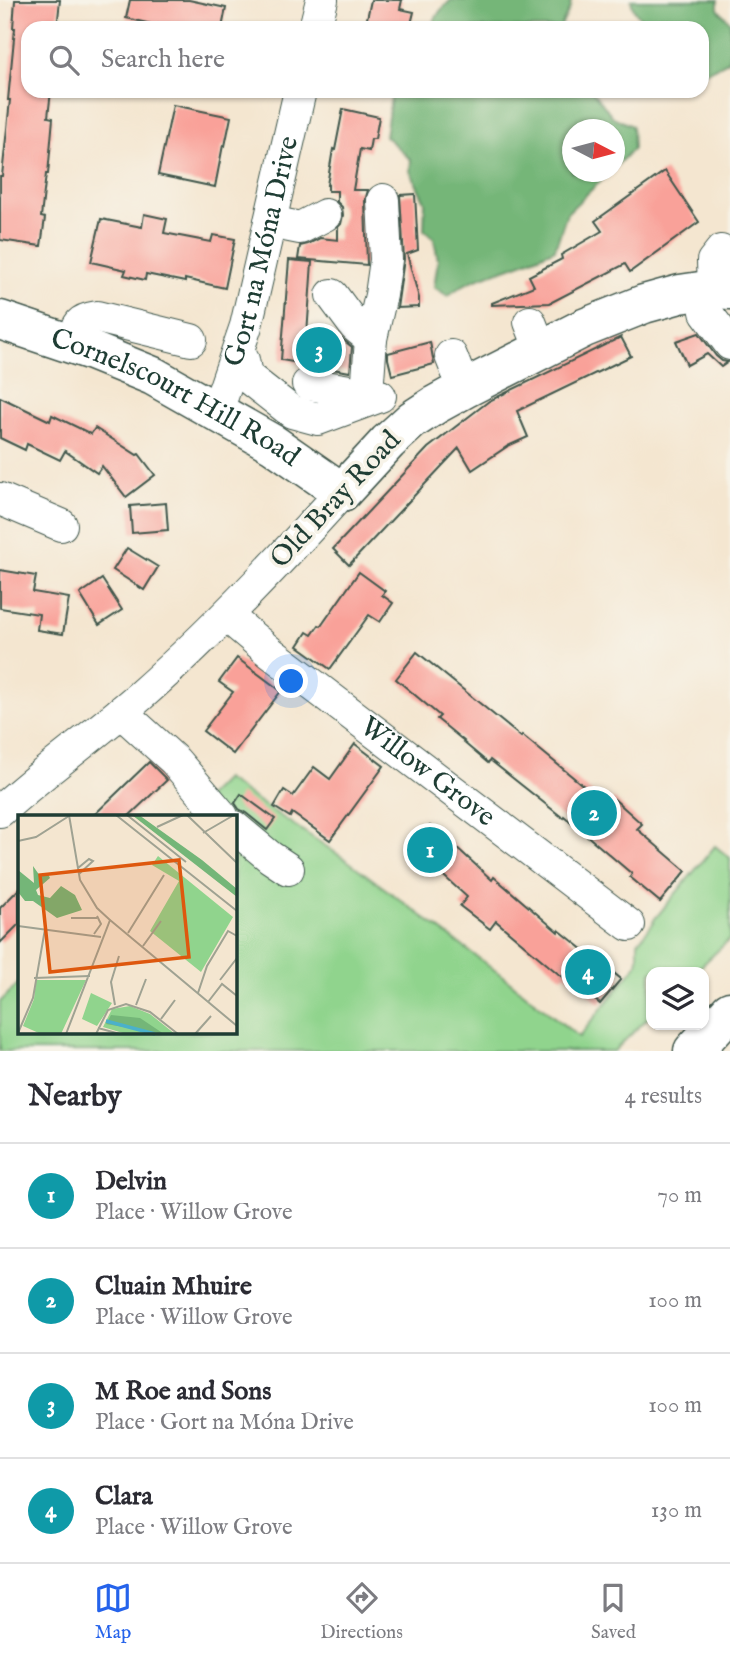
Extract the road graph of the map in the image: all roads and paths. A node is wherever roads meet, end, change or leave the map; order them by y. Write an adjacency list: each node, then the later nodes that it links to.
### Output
1 (322, 0): 2 (street)
2 (317, 21)
3 (298, 98): 6 (street, Gort na Móna Drive)
4 (383, 200): 11 (street)
5 (325, 215): 6 (street)
6 (270, 222): 18 (street, Gort na Móna Drive)
7 (721, 251): 8 (street)
8 (716, 290): 14 (street); 19 (main road, Old Bray Road)
9 (332, 295): 11 (street)
10 (0, 320): 13 (main road, Cornelscourt Hill Road)
11 (371, 339): 17 (street)
12 (191, 340): 13 (street)
13 (74, 344): 18 (main road, Cornelscourt Hill Road)
14 (730, 344)
15 (243, 360): 17 (street)
16 (307, 384): 17 (street)
17 (373, 395): 19 (street)
18 (217, 411): 20 (main road, Cornelscourt Hill Road)
19 (412, 420): 20 (main road, Old Bray Road)
20 (342, 492): 23 (street, Old Bray Road)
21 (0, 499): 22 (street)
22 (61, 524)
23 (227, 615): 24 (street, Old Bray Road); 29 (street, Willow Grove)
24 (121, 712): 25 (street, Old Bray Road); 26 (street)
25 (0, 811)
26 (220, 815)
27 (236, 829): 28 (street)
28 (288, 869)
29 (629, 925)
30 (730, 1011): 31 (main road)
31 (693, 1051)

